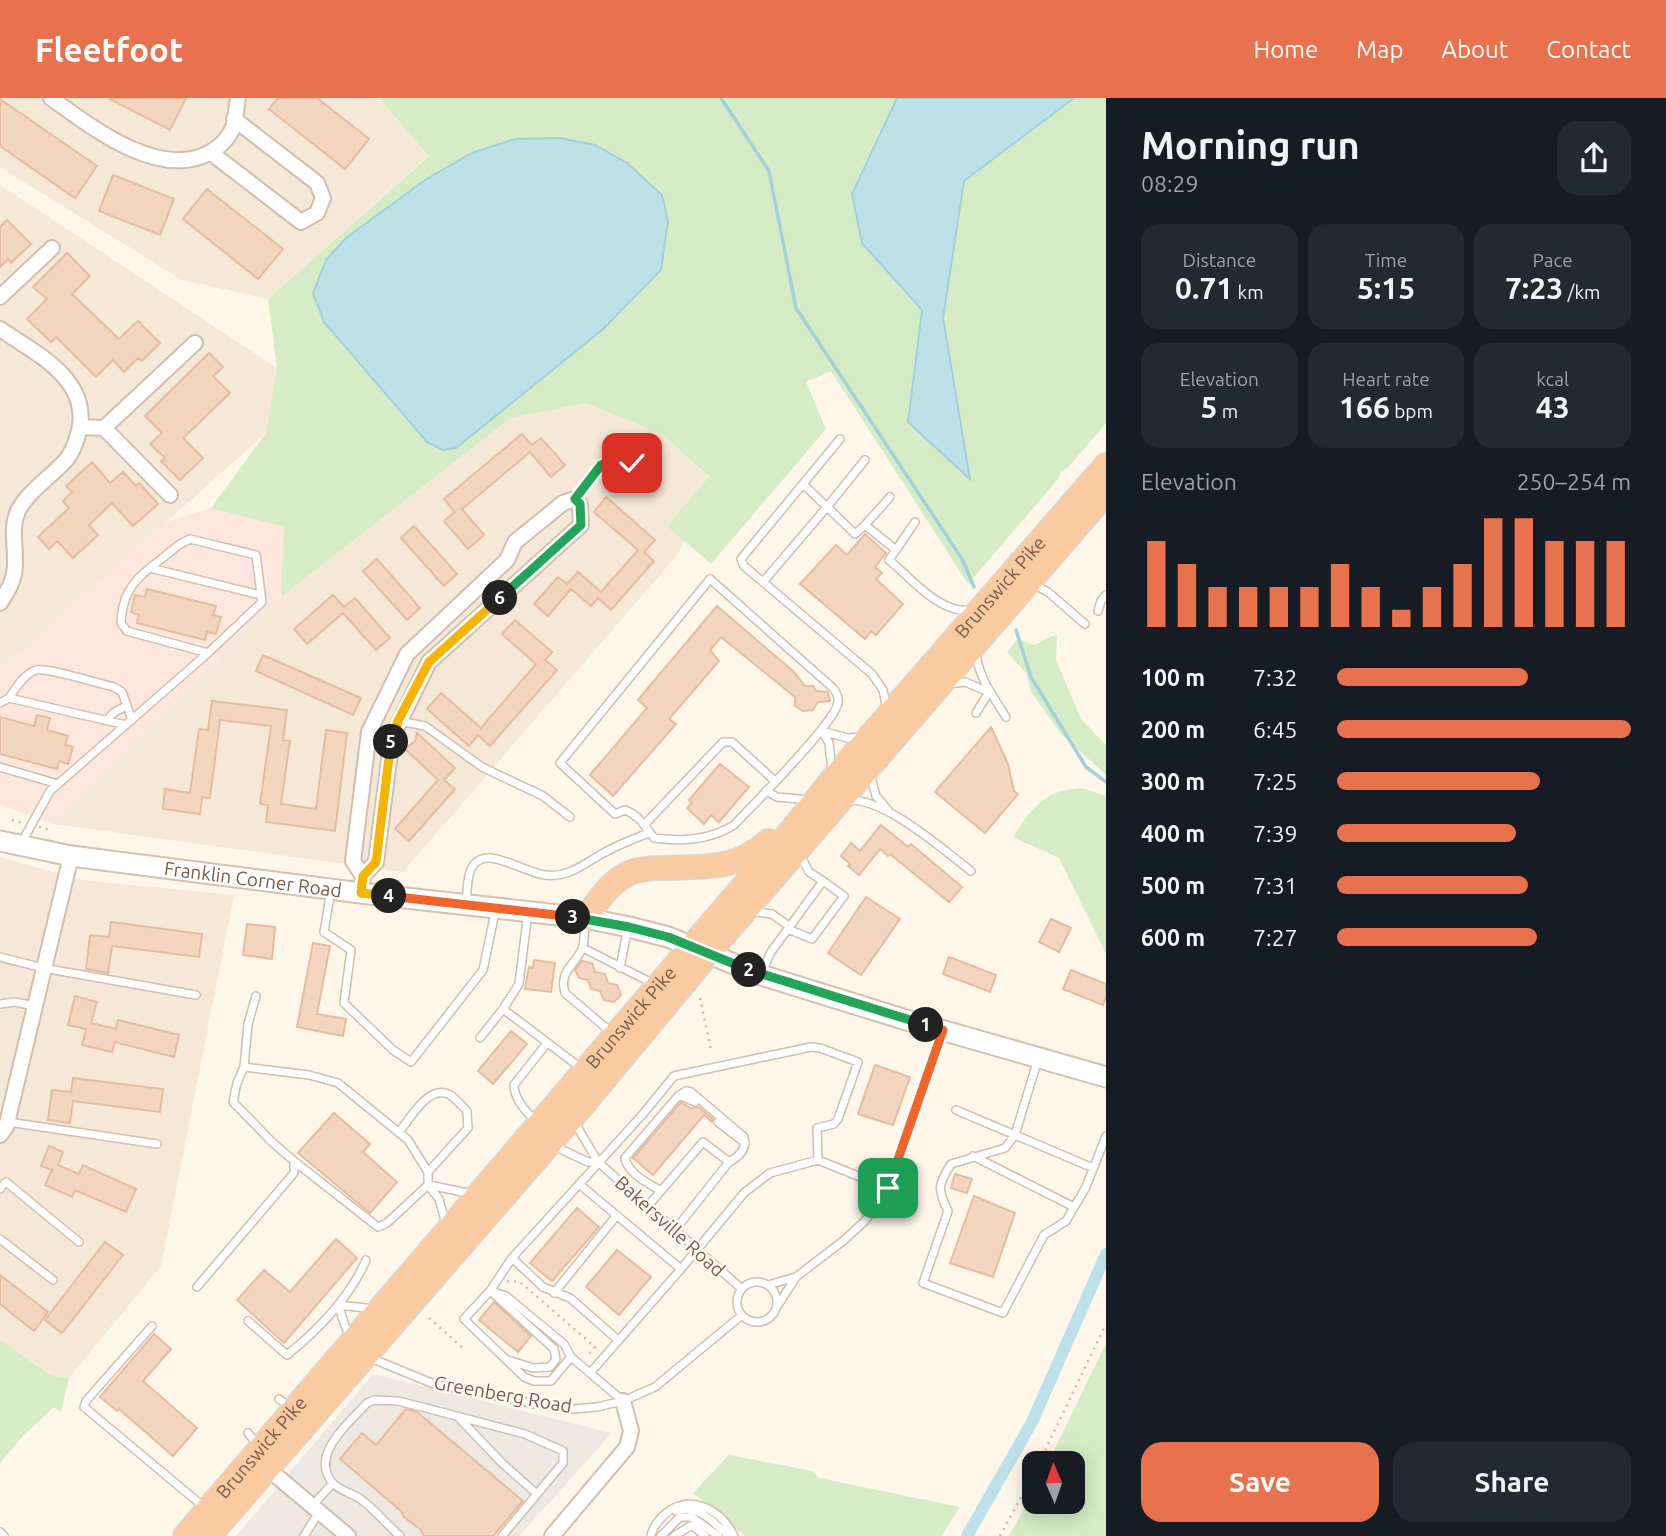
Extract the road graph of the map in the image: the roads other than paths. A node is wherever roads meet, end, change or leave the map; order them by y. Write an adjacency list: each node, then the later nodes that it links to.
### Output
1 (51, 98): 4 (street)
2 (238, 98): 3 (street)
3 (234, 120): 4 (street); 4 (street)
4 (211, 152)
5 (52, 248): 6 (street)
6 (0, 297)
7 (0, 329): 9 (street)
8 (195, 343): 10 (street)
9 (80, 427): 10 (street); 31 (street)
10 (104, 428): 17 (street)
11 (840, 439): 15 (lane)
12 (865, 460): 20 (lane)
13 (649, 464): 19 (lane)
14 (1106, 466): 32 (highway, Brunswick Pike)
15 (803, 484): 20 (lane); 28 (lane)
16 (1106, 493): 26 (highway, Brunswick Pike)
17 (170, 495)
18 (890, 497): 22 (lane)
19 (575, 499): 24 (street); 27 (street)
20 (828, 507): 22 (lane); 28 (lane)
21 (915, 522): 23 (lane)
22 (865, 526): 23 (lane)
23 (896, 550): 32 (lane)
24 (503, 563): 27 (street); 34 (street)
25 (150, 568): 29 (lane); 29 (lane); 38 (lane)
26 (1029, 581): 35 (lane); 37 (highway, Brunswick Pike)
27 (518, 582): 36 (street)
28 (764, 582): 46 (lane)
29 (261, 595): 38 (lane)
30 (1106, 595): 33 (lane)
31 (0, 603)
32 (985, 606): 46 (highway, Brunswick Pike)
33 (1106, 608)
34 (446, 618): 36 (street); 45 (street)
35 (1085, 624)
36 (459, 635): 49 (street)
37 (975, 644): 39 (highway, Brunswick Pike); 40 (lane)
38 (208, 653): 50 (lane)
39 (940, 685): 40 (lane); 55 (highway, Brunswick Pike)
40 (989, 692): 44 (lane); 47 (lane)
41 (9, 698): 42 (lane); 43 (lane); 48 (lane)
42 (0, 703)
43 (127, 706): 48 (lane); 50 (lane)
44 (976, 713)
45 (377, 717): 49 (street); 54 (street)
46 (889, 717): 52 (highway, Brunswick Pike)
47 (1006, 717)
48 (107, 720): 50 (lane)
49 (398, 721): 56 (street); 63 (lane)
50 (129, 722): 58 (lane)
51 (821, 731): 52 (lane); 57 (lane); 60 (lane); 66 (lane)
52 (873, 735): 60 (highway, Brunswick Pike)
53 (0, 767): 58 (lane)
54 (365, 767): 56 (street); 64 (street)
55 (869, 767): 60 (highway, Brunswick Pike); 62 (lane)
56 (388, 771): 65 (street)
57 (775, 781): 59 (lane); 66 (lane)
58 (58, 784): 69 (lane)
59 (766, 791): 61 (lane); 67 (lane)
60 (836, 791): 61 (highway); 62 (lane); 70 (highway, Brunswick Pike); 84 (highway, Brunswick Pike)
61 (810, 800): 80 (highway)
62 (888, 810): 72 (lane)
63 (570, 817)
64 (358, 818): 65 (street); 74 (street)
65 (382, 821): 74 (street)
66 (645, 824): 67 (lane)
67 (649, 833): 76 (lane)
68 (0, 841): 69 (main road, Franklin Corner Road)
69 (19, 846): 71 (main road, Franklin Corner Road)
70 (797, 850): 73 (lane); 79 (highway, Brunswick Pike)
71 (71, 856): 75 (main road, Franklin Corner Road); 86 (street)
72 (971, 871)
73 (823, 881): 82 (lane); 82 (lane)
74 (362, 884): 75 (main road, Franklin Corner Road); 76 (main road, Franklin Corner Road)
75 (331, 889): 77 (lane)
76 (465, 905): 77 (main road, Franklin Corner Road)
77 (496, 908): 78 (main road, Franklin Corner Road)
78 (528, 911): 80 (main road, Franklin Corner Road); 94 (lane)
79 (745, 911): 82 (lane); 84 (highway, Brunswick Pike)
80 (585, 918): 81 (main road, Franklin Corner Road); 83 (lane)
81 (629, 927): 84 (main road, Franklin Corner Road); 87 (lane)
82 (789, 928): 88 (lane)
83 (583, 948): 87 (lane); 96 (lane)
84 (699, 950): 88 (main road, Franklin Corner Road); 89 (highway, Brunswick Pike); 106 (highway, Brunswick Pike)
85 (0, 957): 86 (lane)
86 (43, 968): 90 (lane); 93 (street)
87 (621, 968): 89 (lane)
88 (761, 975): 95 (main road, Franklin Corner Road)
89 (656, 986): 96 (highway, Brunswick Pike)
90 (196, 995)
91 (256, 996): 100 (lane)
92 (0, 1004): 93 (lane)
93 (34, 1006): 109 (street)
94 (503, 1009): 97 (lane); 98 (lane)
95 (943, 1030): 99 (main road, Franklin Corner Road); 125 (lane)
96 (614, 1035): 101 (highway, Brunswick Pike)
97 (480, 1038)
98 (547, 1042): 101 (lane); 108 (lane)
99 (1038, 1057): 102 (main road, Franklin Corner Road); 111 (lane)
100 (244, 1067): 110 (lane); 118 (lane)
101 (584, 1071): 108 (highway, Brunswick Pike)
102 (1106, 1077)
103 (679, 1095): 104 (lane); 115 (lane); 127 (lane)
104 (695, 1102)
105 (956, 1110): 111 (lane)
106 (572, 1118): 114 (highway, Brunswick Pike); 119 (lane)
107 (718, 1122): 115 (lane)
108 (539, 1123): 128 (highway, Brunswick Pike)
109 (4, 1128): 113 (lane)
110 (399, 1132): 122 (lane); 122 (lane)
111 (1015, 1135): 116 (lane); 121 (lane)
112 (1106, 1136): 121 (lane)
113 (157, 1144)
114 (549, 1144): 119 (lane); 154 (highway, Brunswick Pike)
115 (746, 1144): 120 (lane)
116 (973, 1156): 130 (lane); 130 (lane)
117 (818, 1160): 119 (lane); 125 (lane); 136 (lane)
118 (294, 1161): 124 (lane); 143 (lane)
119 (598, 1162): 123 (lane); 129 (lane, Bakersville Road)
120 (729, 1162): 127 (lane); 133 (lane)
121 (1093, 1168): 130 (lane)
122 (428, 1172): 124 (lane)
123 (579, 1184): 131 (lane); 137 (lane)
124 (428, 1185): 128 (lane); 132 (lane)
125 (888, 1188): 140 (lane)
126 (0, 1189): 135 (lane)
127 (661, 1191): 129 (lane)
128 (477, 1195): 132 (highway, Brunswick Pike)
129 (648, 1206): 133 (lane, Bakersville Road)
130 (1074, 1207)
131 (617, 1215): 139 (lane); 146 (lane)
132 (447, 1230): 149 (highway, Brunswick Pike)
133 (675, 1230): 136 (lane, Bakersville Road)
134 (0, 1239): 141 (lane)
135 (79, 1242)
136 (696, 1249): 139 (lane); 144 (lane, Bakersville Road)
137 (512, 1258): 145 (lane); 146 (lane)
138 (366, 1260): 147 (lane)
139 (681, 1269): 153 (lane)
140 (796, 1276): 142 (lane); 148 (lane)
141 (53, 1280)
142 (768, 1285): 144 (lane); 148 (lane)
143 (197, 1287)
144 (741, 1289): 150 (lane)
145 (490, 1291): 155 (lane); 156 (lane); 156 (lane)
146 (554, 1293): 153 (lane)
147 (338, 1305): 149 (lane); 151 (lane); 154 (lane)
148 (776, 1308): 150 (lane)
149 (380, 1309): 154 (highway, Brunswick Pike)
150 (742, 1315): 158 (lane, Greenberg Road)
151 (248, 1321)
152 (152, 1326): 164 (lane)
153 (618, 1339): 157 (lane)
154 (358, 1349): 158 (lane, Greenberg Road); 160 (highway, Brunswick Pike); 160 (highway, Brunswick Pike)
155 (571, 1357): 156 (lane); 157 (lane)
156 (506, 1359)
157 (591, 1372): 158 (lane)
158 (623, 1401): 173 (street)
159 (459, 1418): 161 (lane); 162 (lane); 162 (lane)
160 (259, 1450): 163 (street); 164 (highway, Brunswick Pike); 169 (highway, Brunswick Pike)
161 (332, 1484): 163 (lane); 166 (lane)
162 (537, 1494): 172 (lane)
163 (316, 1509): 170 (lane); 171 (street)
164 (208, 1510): 168 (highway, Brunswick Pike)
165 (0, 1532): 167 (lane)
166 (398, 1535)
167 (4, 1536)
168 (185, 1536)
169 (209, 1536)
170 (304, 1536)
171 (348, 1536)
172 (502, 1536)
173 (552, 1536)
174 (651, 1536): 179 (lane)
175 (661, 1536): 178 (lane)
176 (674, 1536): 177 (lane)
177 (705, 1536)
178 (718, 1536)
179 (731, 1536)

